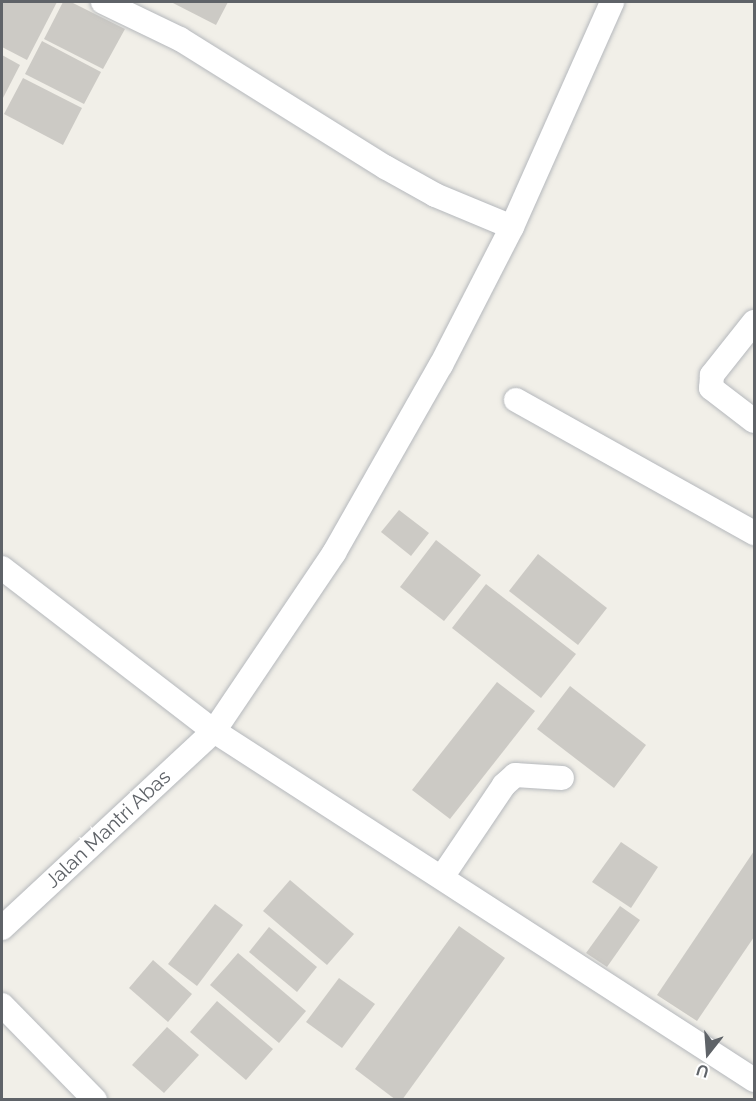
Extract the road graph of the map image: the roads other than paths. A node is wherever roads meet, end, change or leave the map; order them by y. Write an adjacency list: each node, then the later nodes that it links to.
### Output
1 (103, 2): 3 (street)
2 (612, 2): 3 (street, Jalan Mantri Abas)
3 (512, 227): 9 (street, Jalan Mantri Abas)
4 (754, 322): 6 (street)
5 (516, 400): 7 (street)
6 (754, 421)
7 (754, 533)
8 (2, 568): 9 (street)
9 (214, 730): 11 (street); 12 (street, Jalan Mantri Abas)
10 (561, 777): 11 (street)
11 (442, 877): 14 (street)
12 (2, 928)
13 (2, 1005): 15 (street)
14 (754, 1080)
15 (95, 1100)

